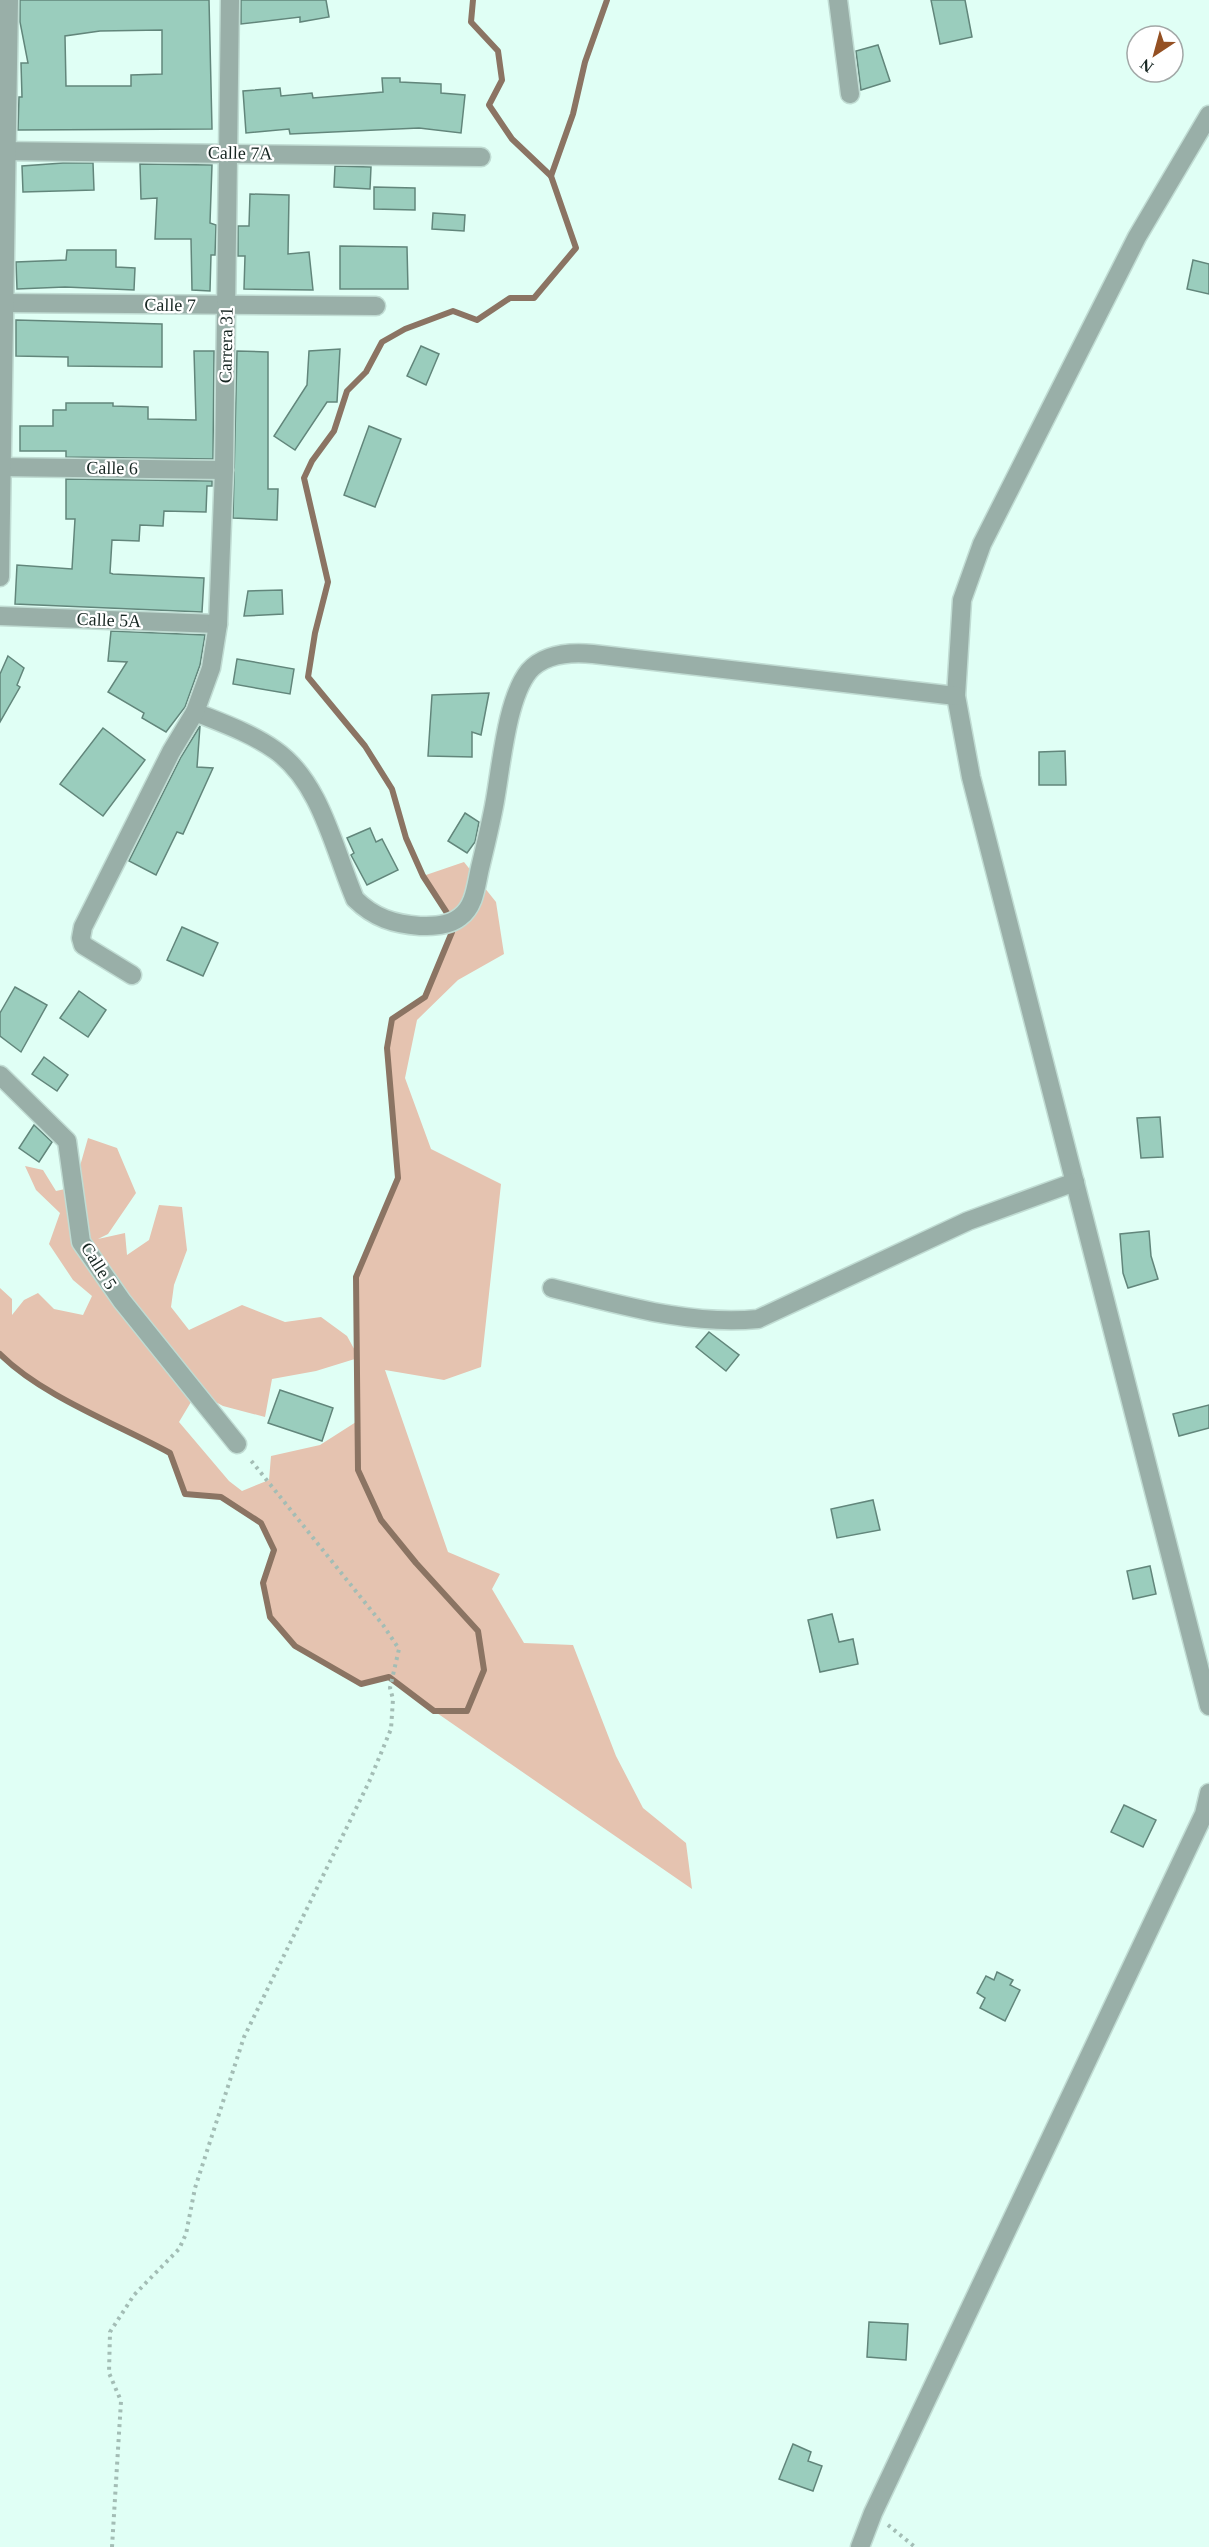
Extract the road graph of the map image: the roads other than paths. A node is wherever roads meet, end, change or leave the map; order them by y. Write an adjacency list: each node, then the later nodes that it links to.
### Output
1 (9, 0): 6 (street)
2 (230, 0): 7 (street, Carrera 31)
3 (838, 0): 4 (street)
4 (850, 94)
5 (1209, 116): 17 (street)
6 (3, 151): 7 (street, Calle 7A); 9 (street)
7 (226, 152): 8 (street, Calle 7A); 10 (street, Carrera 31)
8 (481, 157)
9 (2, 303): 10 (street, Calle 7); 12 (street)
10 (226, 306): 11 (street, Calle 7); 13 (street, Carrera 31)
11 (376, 306)
12 (1, 467): 13 (street, Calle 6); 14 (street)
13 (224, 470): 16 (street, Carrera 31)
14 (0, 577)
15 (0, 616): 16 (street, Calle 5A)
16 (218, 624): 18 (street, Carrera 31)
17 (956, 696): 18 (street); 21 (street)
18 (195, 712): 19 (street, Carrera 31)
19 (132, 975)
20 (0, 1076): 23 (street, Calle 5)
21 (1075, 1182): 22 (street); 24 (street)
22 (552, 1288)
23 (237, 1443)
24 (1209, 1706)
25 (1209, 1793): 26 (street)
26 (860, 2547)

